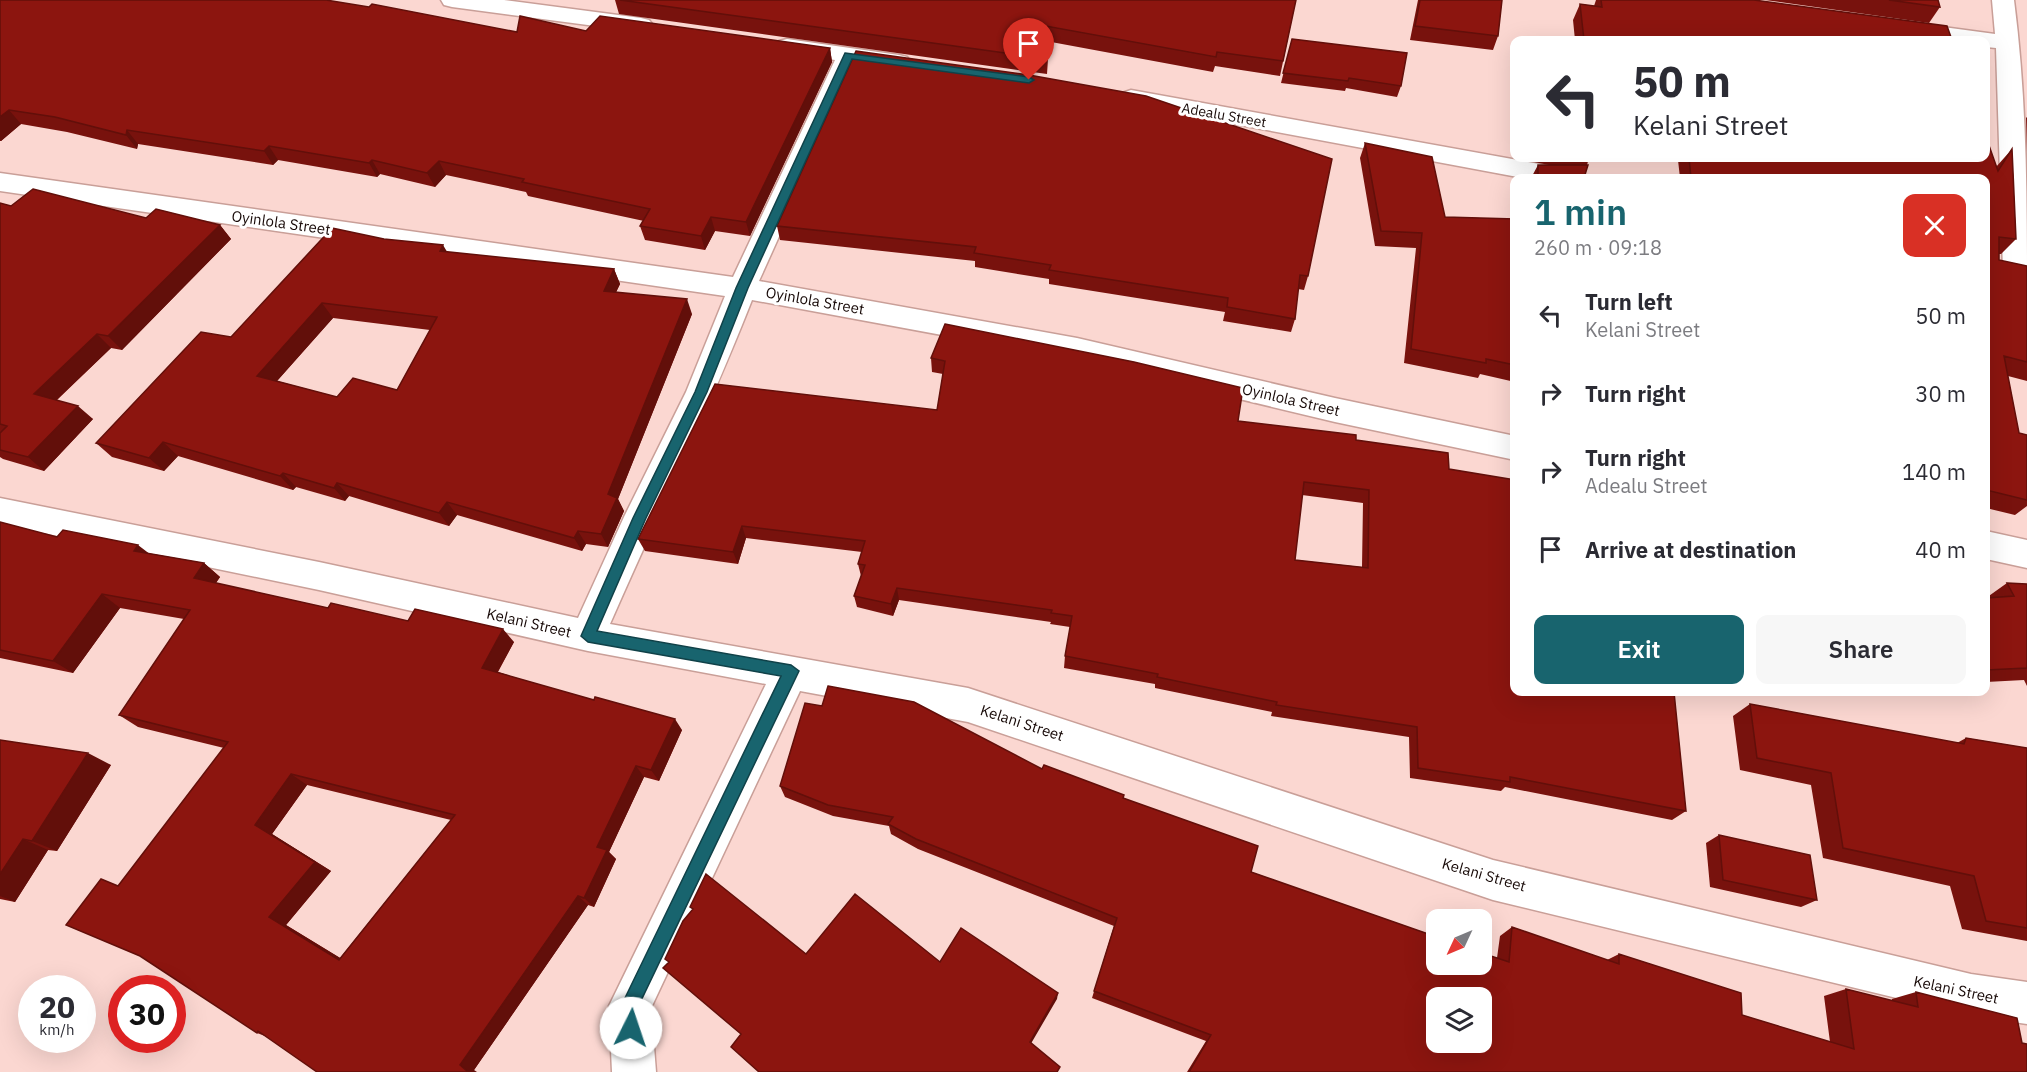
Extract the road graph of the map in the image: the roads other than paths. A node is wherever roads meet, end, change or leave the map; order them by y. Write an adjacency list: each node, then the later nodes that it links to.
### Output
1 (452, 0): 4 (street)
2 (2012, 6): 8 (street)
3 (1889, 27): 5 (street)
4 (659, 28)
5 (1956, 36)
6 (1990, 41): 8 (street)
7 (766, 43): 9 (street)
8 (2008, 43): 15 (street)
9 (849, 56): 10 (street); 16 (street)
10 (916, 64)
11 (1110, 94): 12 (street, Adealu Street)
12 (1545, 174)
13 (0, 182): 16 (street, Oyinlola Street)
14 (1990, 265): 15 (street)
15 (2022, 271)
16 (742, 288): 17 (street, Oyinlola Street); 21 (street)
17 (1510, 447)
18 (0, 511): 21 (street, Kelani Street)
19 (1990, 546): 20 (street)
20 (2027, 554)
21 (588, 636): 22 (street, Kelani Street)
22 (791, 671): 23 (street, Kelani Street); 24 (street)
23 (2027, 1003)
24 (634, 1072)

